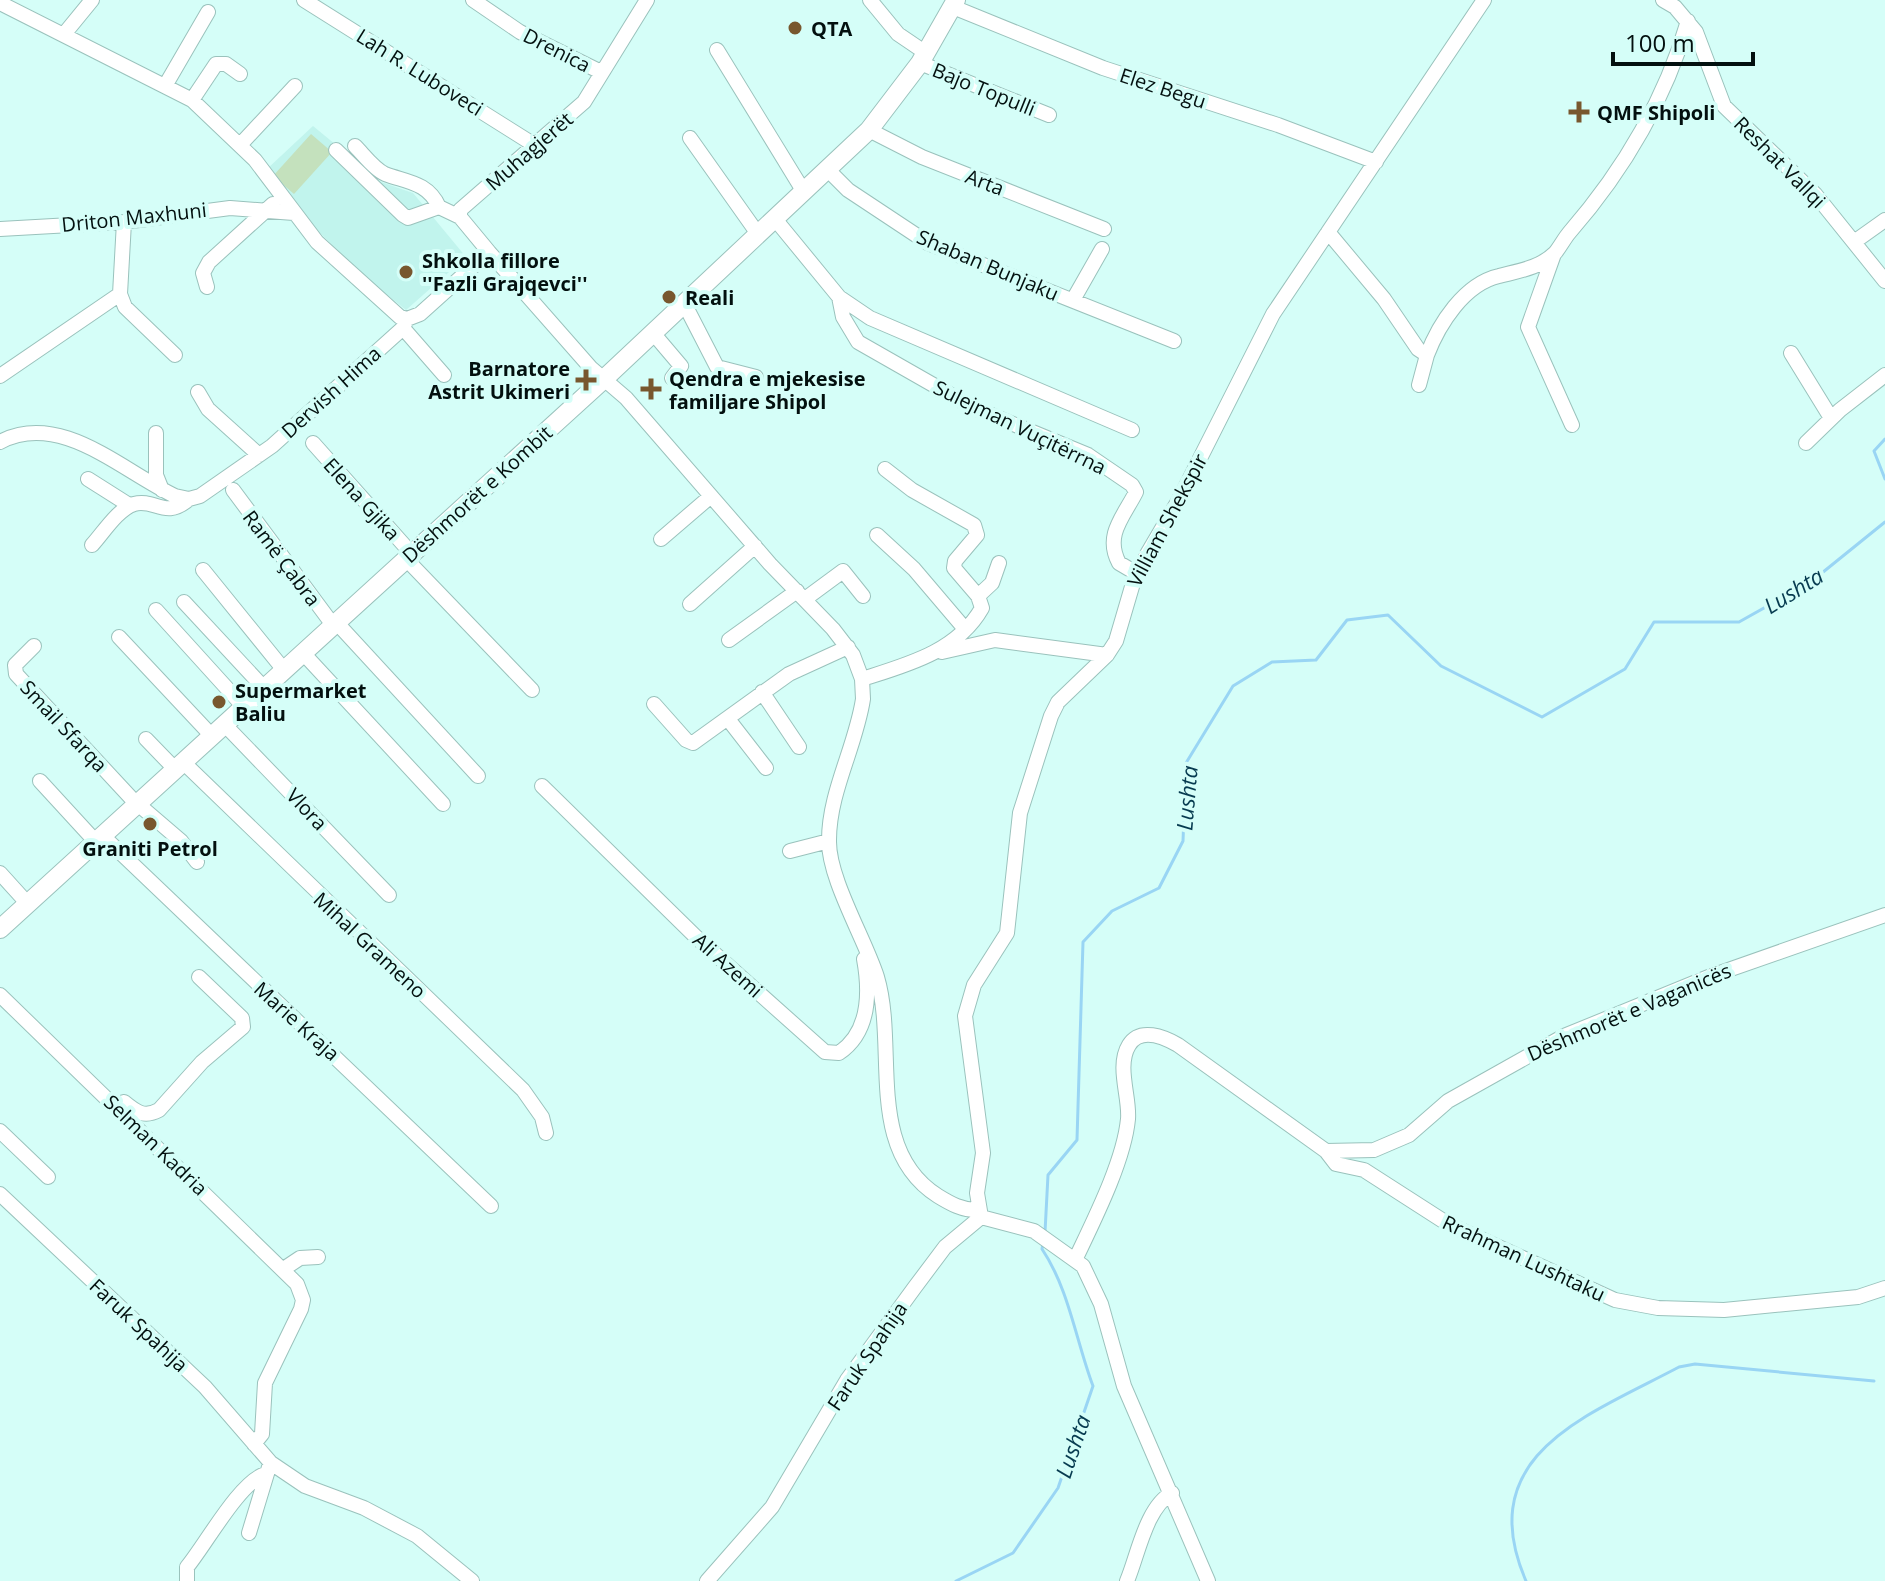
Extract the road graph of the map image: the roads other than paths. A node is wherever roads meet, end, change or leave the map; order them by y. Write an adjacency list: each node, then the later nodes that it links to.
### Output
1 (92, 0): 12 (street)
2 (304, 0): 25 (street, Lah R. Luboveci)
3 (473, 0): 15 (street, Drenica)
4 (647, 0): 15 (street, Muhagjerët)
5 (870, 0): 14 (street, Bajo Topulli)
6 (1484, 0): 27 (street, Villiam Shekspir)
7 (1675, 2): 11 (street, Reshat Vallqi)
8 (11, 4): 12 (street)
9 (954, 4): 14 (main road, Dëshmorët e Kombit); 27 (street, Elez Begu)
10 (208, 12): 17 (street)
11 (1688, 21): 42 (street, Reshat Vallqi); 45 (street)
12 (65, 33): 17 (street)
13 (717, 50): 29 (street)
14 (923, 58): 20 (street, Bajo Topulli); 21 (main road, Dëshmorët e Kombit)
15 (601, 72): 25 (street, Muhagjerët)
16 (240, 74): 19 (street)
17 (165, 86): 19 (street)
18 (295, 86): 23 (street)
19 (192, 100): 23 (street)
20 (1049, 115)
21 (869, 130): 28 (main road, Dëshmorët e Kombit); 39 (street, Arta)
22 (690, 138): 41 (street)
23 (240, 145): 30 (street)
24 (355, 146): 31 (street)
25 (536, 146): 34 (street, Muhagjerët)
26 (336, 150): 31 (street)
27 (1376, 162): 40 (street, Villiam Shekspir)
28 (828, 170): 29 (main road, Dëshmorët e Kombit); 50 (street, Shaban Bunjaku)
29 (804, 192): 35 (main road, Dëshmorët e Kombit)
30 (282, 195): 32 (street, Driton Maxhuni); 33 (street)
31 (439, 207): 34 (street)
32 (268, 209): 33 (street, Driton Maxhuni); 37 (street, Driton Maxhuni); 47 (street, Driton Maxhuni)
33 (294, 213): 52 (street)
34 (460, 217): 44 (street)
35 (775, 219): 41 (main road, Dëshmorët e Kombit); 49 (street, Sulejman Vuçitërrna)
36 (1885, 220): 42 (street)
37 (124, 222): 38 (street, Driton Maxhuni); 48 (street)
38 (0, 229)
39 (1104, 229)
40 (1328, 232): 57 (street); 88 (street, Villiam Shekspir)
41 (758, 234): 51 (main road, Dëshmorët e Kombit)
42 (1854, 242): 46 (street, Reshat Vallqi)
43 (1102, 249): 50 (street, Shaban Bunjaku)
44 (489, 252): 52 (street, Dervish Hima); 62 (street)
45 (1554, 254): 57 (street); 67 (street)
46 (1885, 281)
47 (207, 287)
48 (120, 294): 56 (street); 60 (street)
49 (839, 297): 68 (street, Sulejman Vuçitërrna); 88 (street, Sulejman Vuçitërrna)
50 (1073, 300): 54 (street, Shaban Bunjaku)
51 (684, 303): 53 (main road, Dëshmorët e Kombit); 61 (street)
52 (405, 324): 58 (street); 73 (street, Dervish Hima)
53 (653, 333): 62 (main road, Dëshmorët e Kombit); 63 (street)
54 (1174, 341)
55 (1791, 353): 66 (street)
56 (175, 355)
57 (1427, 355): 64 (street)
58 (444, 375)
59 (1885, 375): 66 (street)
60 (0, 376)
61 (756, 377)
62 (605, 378): 78 (street); 85 (main road, Dëshmorët e Kombit)
63 (672, 378)
64 (1419, 385)
65 (198, 392): 73 (street)
66 (1831, 418): 72 (street)
67 (1572, 425)
68 (1132, 430)
69 (156, 433): 76 (street)
70 (0, 442): 76 (street)
71 (313, 443): 85 (street, Elena Gjika)
72 (1806, 443)
73 (259, 455): 79 (street, Dervish Hima)
74 (885, 469): 91 (street)
75 (88, 479): 80 (street, Dervish Hima)
76 (162, 490): 79 (street)
77 (233, 490): 95 (street, Ramë Çabra)
78 (711, 496): 82 (street); 84 (street)
79 (189, 499): 80 (street, Dervish Hima)
80 (129, 505): 83 (street)
81 (877, 535): 96 (street)
82 (661, 539)
83 (92, 545)
84 (755, 546): 89 (street); 93 (street)
85 (409, 557): 95 (main road, Dëshmorët e Kombit); 107 (street, Elena Gjika)
86 (999, 563): 91 (street)
87 (203, 570): 104 (street)
88 (1136, 573): 103 (street, Villiam Shekspir)
89 (801, 595): 90 (street); 98 (street); 100 (street)
90 (863, 596)
91 (978, 596): 96 (street)
92 (184, 602): 106 (street)
93 (690, 604)
94 (156, 610): 110 (street)
95 (335, 624): 102 (main road, Dëshmorët e Kombit); 117 (street)
96 (965, 629): 101 (street)
97 (119, 637): 112 (street)
98 (729, 640)
99 (34, 646): 120 (street, Smail Sfarqa)
100 (848, 647): 105 (street); 108 (street)
101 (937, 652): 103 (street); 105 (street)
102 (303, 653): 104 (main road, Dëshmorët e Kombit); 121 (street)
103 (1107, 655): 141 (street, Villiam Shekspir)
104 (284, 670): 106 (main road, Dëshmorët e Kombit)
105 (862, 679): 123 (street)
106 (264, 688): 110 (main road, Dëshmorët e Kombit)
107 (532, 690)
108 (762, 692): 111 (street); 114 (street)
109 (654, 704): 111 (street)
110 (243, 706): 112 (main road, Dëshmorët e Kombit)
111 (728, 719): 116 (street)
112 (218, 729): 115 (main road, Dëshmorët e Kombit); 127 (street, Vlora)
113 (146, 739): 115 (street)
114 (799, 747)
115 (179, 766): 120 (main road, Dëshmorët e Kombit); 136 (street, Mihal Grameno)
116 (766, 768)
117 (478, 776)
118 (40, 781): 122 (street, Marie Kraja)
119 (542, 786): 131 (street, Ali Azemi)
120 (138, 804): 122 (main road, Dëshmorët e Kombit); 125 (street)
121 (443, 804)
122 (99, 839): 128 (main road, Dëshmorët e Kombit); 140 (street, Marie Kraja)
123 (829, 841): 124 (street); 131 (street)
124 (790, 851)
125 (197, 862)
126 (0, 873): 128 (street)
127 (389, 895)
128 (28, 904): 130 (main road, Dëshmorët e Kombit)
129 (1885, 915): 137 (street, Dëshmorët e Vaganicës)
130 (0, 929)
131 (865, 951): 141 (street)
132 (199, 977): 134 (street, Selman Kadria)
133 (0, 995): 134 (street, Selman Kadria)
134 (28, 1021): 144 (street, Selman Kadria)
135 (0, 1131): 138 (street)
136 (546, 1133)
137 (1326, 1151): 143 (street); 145 (street, Rrahman Lushtaku)
138 (48, 1177)
139 (0, 1194): 146 (street, Faruk Spahija)
140 (491, 1206)
141 (979, 1214): 143 (street); 152 (street, Faruk Spahija)
142 (318, 1257): 144 (street)
143 (1076, 1259): 148 (street)
144 (285, 1268): 146 (street, Selman Kadria)
145 (1885, 1288)
146 (254, 1444): 147 (street, Faruk Spahija)
147 (268, 1469): 149 (street); 150 (street); 151 (street, Faruk Spahija)
148 (1172, 1493): 153 (street); 154 (street)
149 (249, 1533)
150 (187, 1581)
151 (472, 1581)
152 (707, 1581)
153 (1127, 1581)
154 (1208, 1581)

